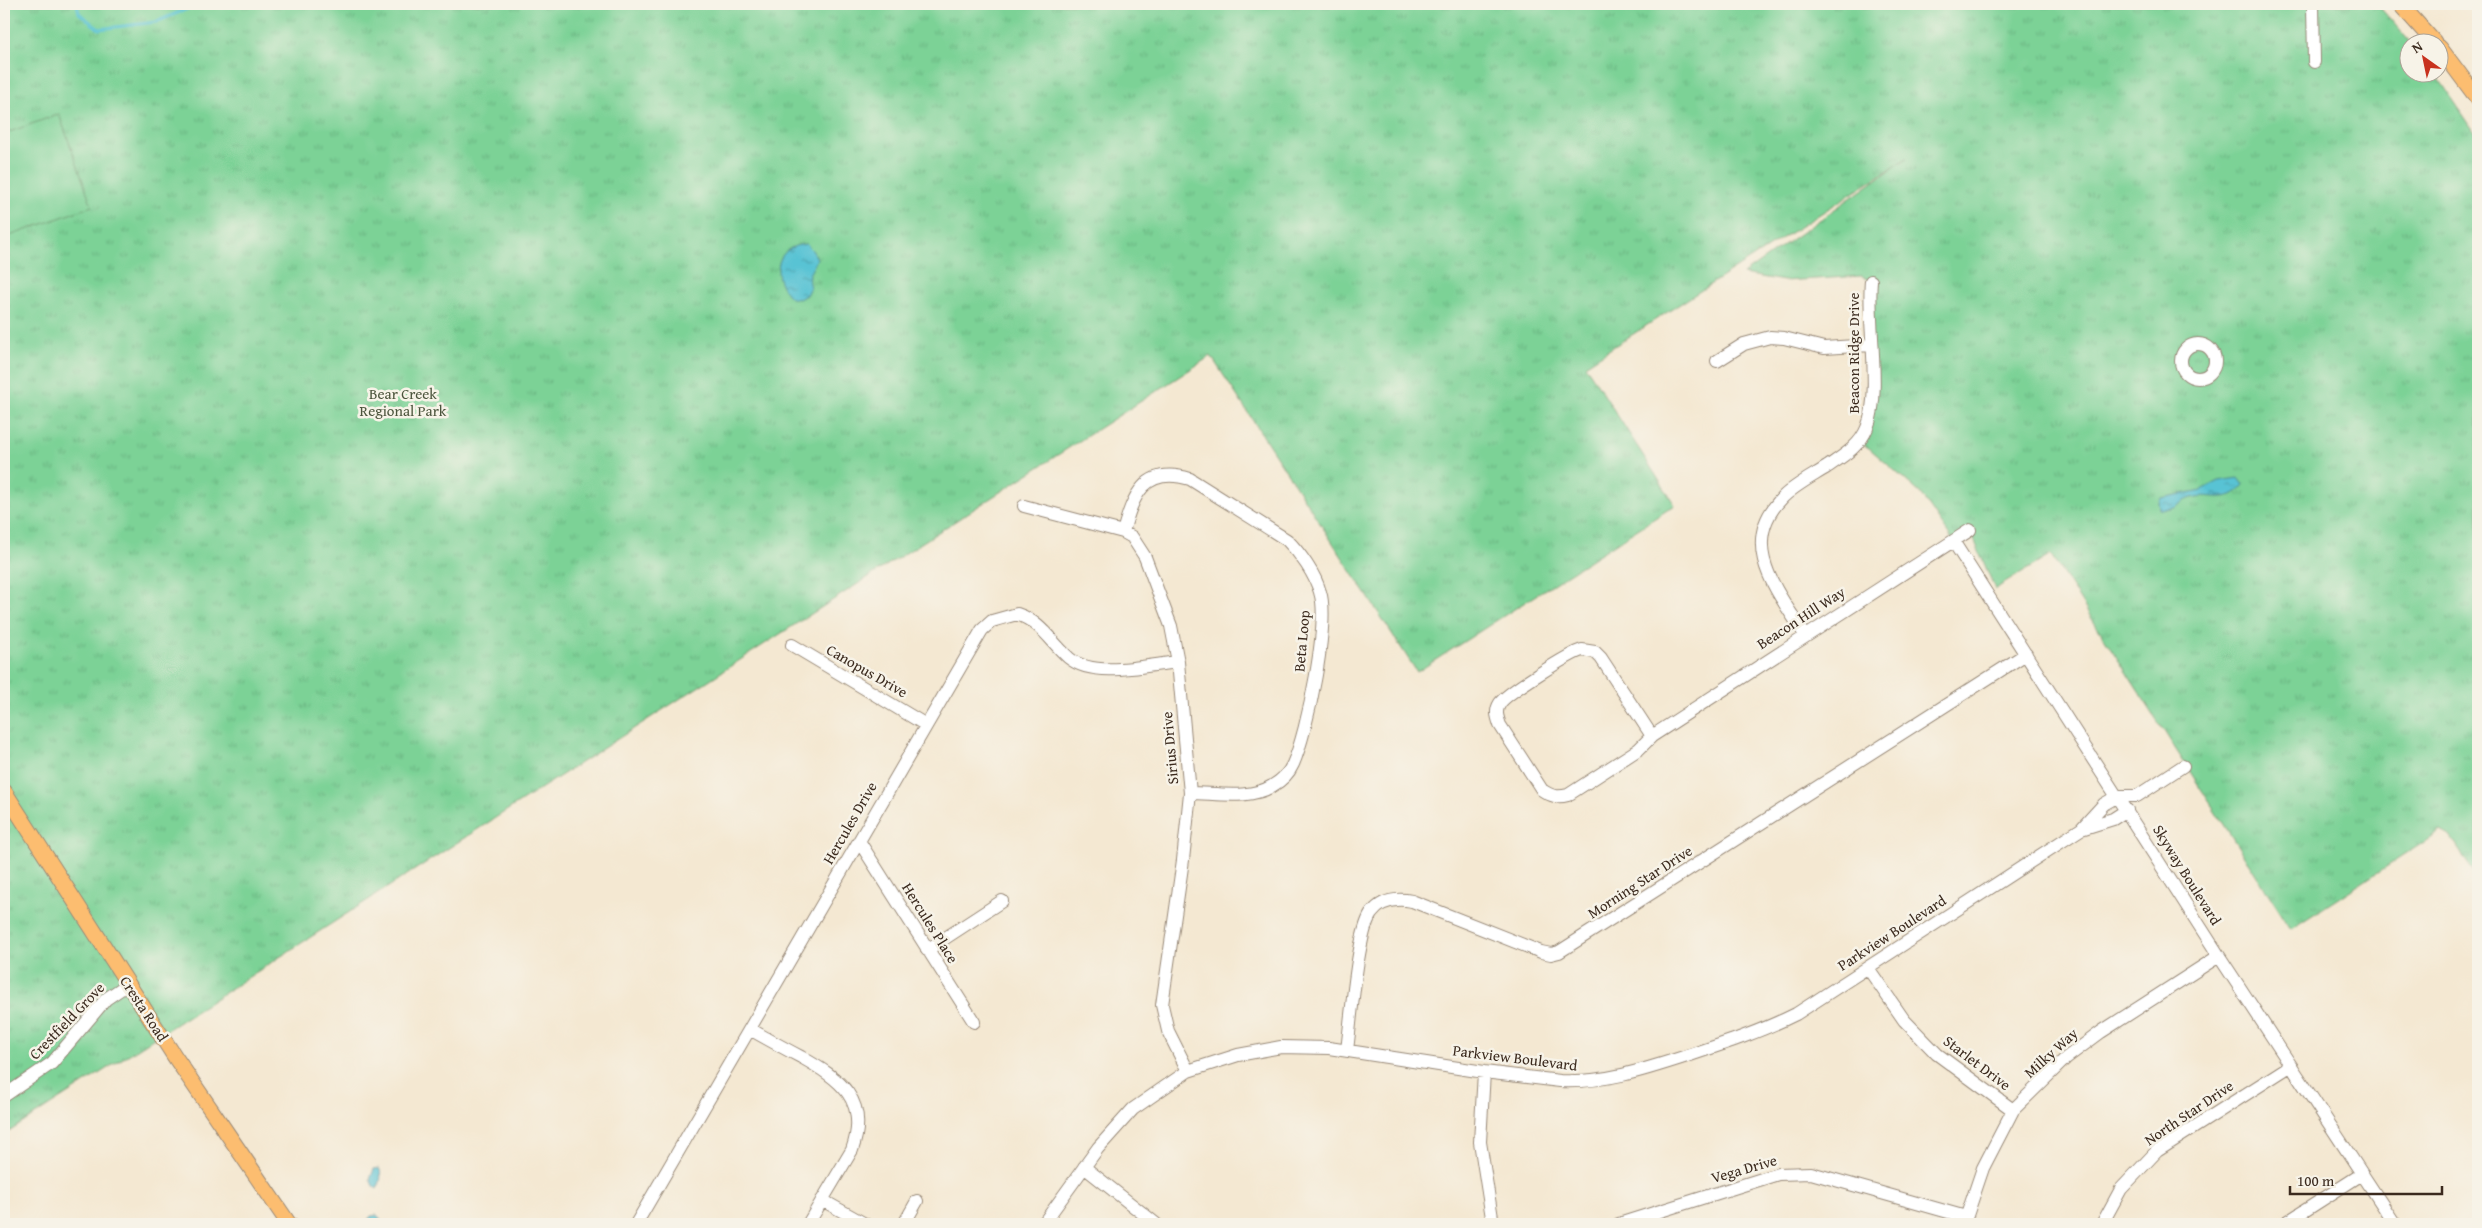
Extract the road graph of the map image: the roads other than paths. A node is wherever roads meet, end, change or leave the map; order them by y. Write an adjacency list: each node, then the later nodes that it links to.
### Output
1 (2313, 4): 5 (street)
2 (2400, 4): 3 (main road)
3 (2425, 32)
4 (2450, 61): 6 (main road)
5 (2314, 62)
6 (2478, 99)
7 (1871, 281): 8 (street, Beacon Ridge Drive)
8 (1872, 345): 9 (street); 14 (street, Beacon Ridge Drive)
9 (1717, 361)
10 (1024, 506): 12 (street)
11 (1970, 530): 13 (street, Beacon Hill Way)
12 (1123, 532): 17 (street, Sirius Drive); 22 (street, Beta Loop)
13 (1953, 541): 14 (street, Beacon Hill Way); 16 (street, Skyway Boulevard)
14 (1805, 635): 19 (street, Beacon Hill Way)
15 (792, 645): 18 (street, Canopus Drive)
16 (2026, 654): 23 (street, Skyway Boulevard); 34 (street, Morning Star Drive)
17 (1178, 662): 18 (street, Hercules Drive); 22 (street, Sirius Drive)
18 (926, 725): 26 (street, Hercules Drive)
19 (1652, 736): 19 (street, Beacon Hill Way)
20 (2183, 766): 23 (street, Parkview Boulevard)
21 (4, 791): 31 (main road, Cresta Road)
22 (1190, 793): 36 (street, Sirius Drive)
23 (2118, 796): 24 (street, Skyway Boulevard); 25 (street, Parkview Boulevard)
24 (2127, 810): 25 (street, Parkview Boulevard); 29 (street, Skyway Boulevard)
25 (2081, 830): 30 (street, Parkview Boulevard)
26 (859, 841): 28 (street, Hercules Place); 33 (street, Hercules Drive)
27 (1002, 901): 28 (street)
28 (927, 950): 32 (street, Hercules Place)
29 (2219, 956): 35 (street, Skyway Boulevard); 39 (street, Milky Way)
30 (1868, 968): 37 (street, Parkview Boulevard); 39 (street, Starlet Drive)
31 (128, 984): 38 (street, Crestfield Grove); 45 (main road, Cresta Road)
32 (974, 1022)
33 (750, 1029): 42 (street); 46 (street, Hercules Drive)
34 (1347, 1050): 36 (street, Parkview Boulevard); 37 (street, Parkview Boulevard)
35 (2290, 1066): 41 (street, Skyway Boulevard); 54 (street, North Star Drive)
36 (1188, 1071): 40 (street, Parkview Boulevard)
37 (1484, 1072): 52 (street)
38 (4, 1096)
39 (2014, 1110): 44 (street, Milky Way)
40 (1084, 1167): 50 (street, Parkview Boulevard); 51 (street)
41 (2362, 1174): 55 (street); 56 (street, Skyway Boulevard)
42 (822, 1200): 47 (street); 48 (street)
43 (917, 1201): 49 (street)
44 (1965, 1221): 53 (street, Vega Drive)
45 (289, 1224)
46 (636, 1224)
47 (808, 1224)
48 (865, 1224)
49 (904, 1224)
50 (1043, 1224)
51 (1156, 1224)
52 (1492, 1224)
53 (1620, 1224)
54 (2102, 1224)
55 (2284, 1224)
56 (2396, 1224)

